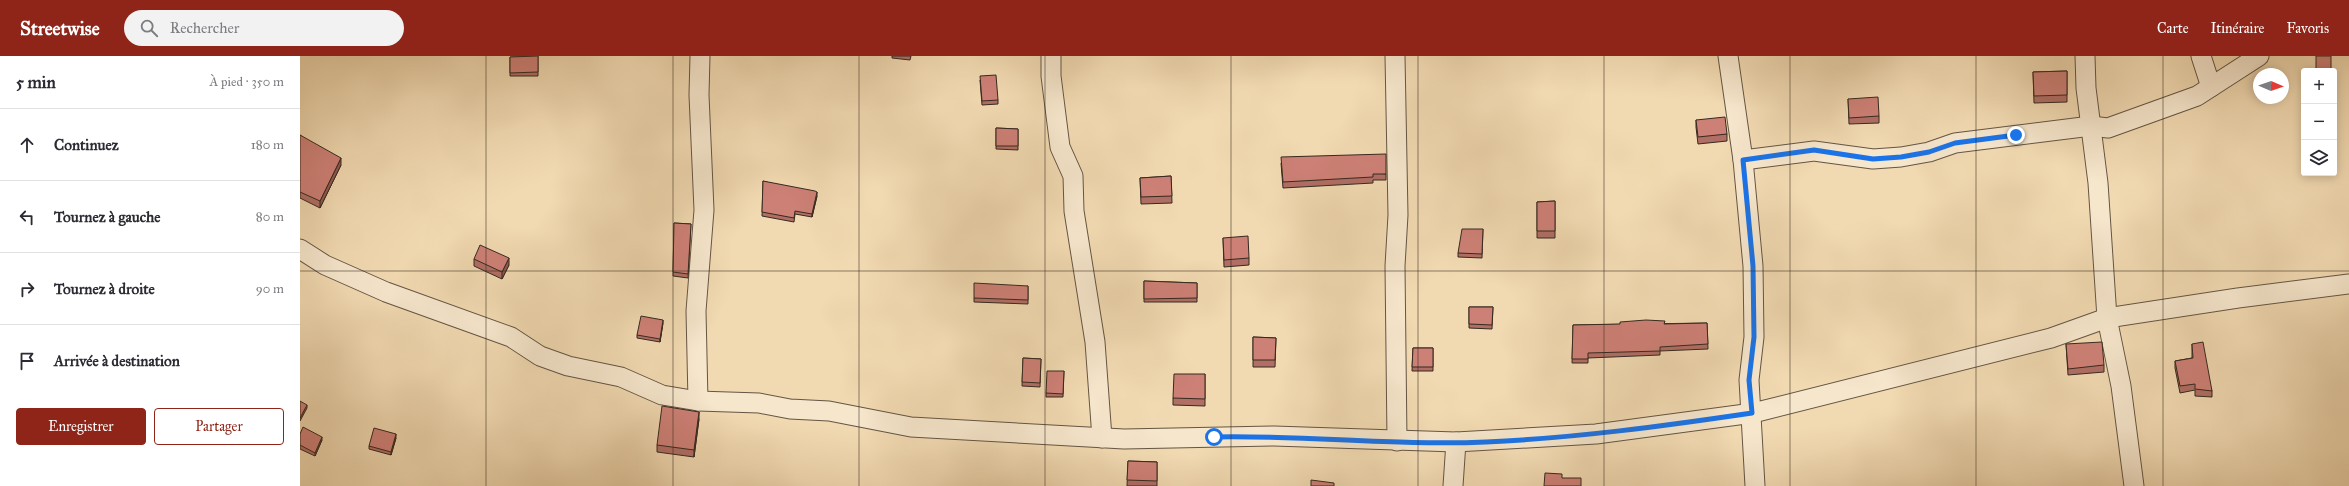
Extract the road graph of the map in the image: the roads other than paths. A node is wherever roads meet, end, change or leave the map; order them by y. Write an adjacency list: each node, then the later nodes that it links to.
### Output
1 (700, 56): 14 (street)
2 (1051, 56): 16 (street)
3 (1394, 56): 17 (street)
4 (1728, 56): 10 (street)
5 (2085, 56): 9 (street)
6 (2201, 56): 8 (street)
7 (2259, 56): 8 (street)
8 (2211, 87): 9 (street)
9 (2091, 126): 10 (street); 13 (street)
10 (1743, 160): 15 (street)
11 (300, 249): 14 (street)
12 (2349, 284): 13 (street)
13 (2107, 318): 15 (street); 21 (street)
14 (698, 401): 16 (street)
15 (1752, 413): 18 (street); 20 (street)
16 (1102, 438): 17 (street)
17 (1397, 441): 18 (street)
18 (1456, 442): 19 (street)
19 (1453, 486)
20 (1755, 486)
21 (2134, 486)

